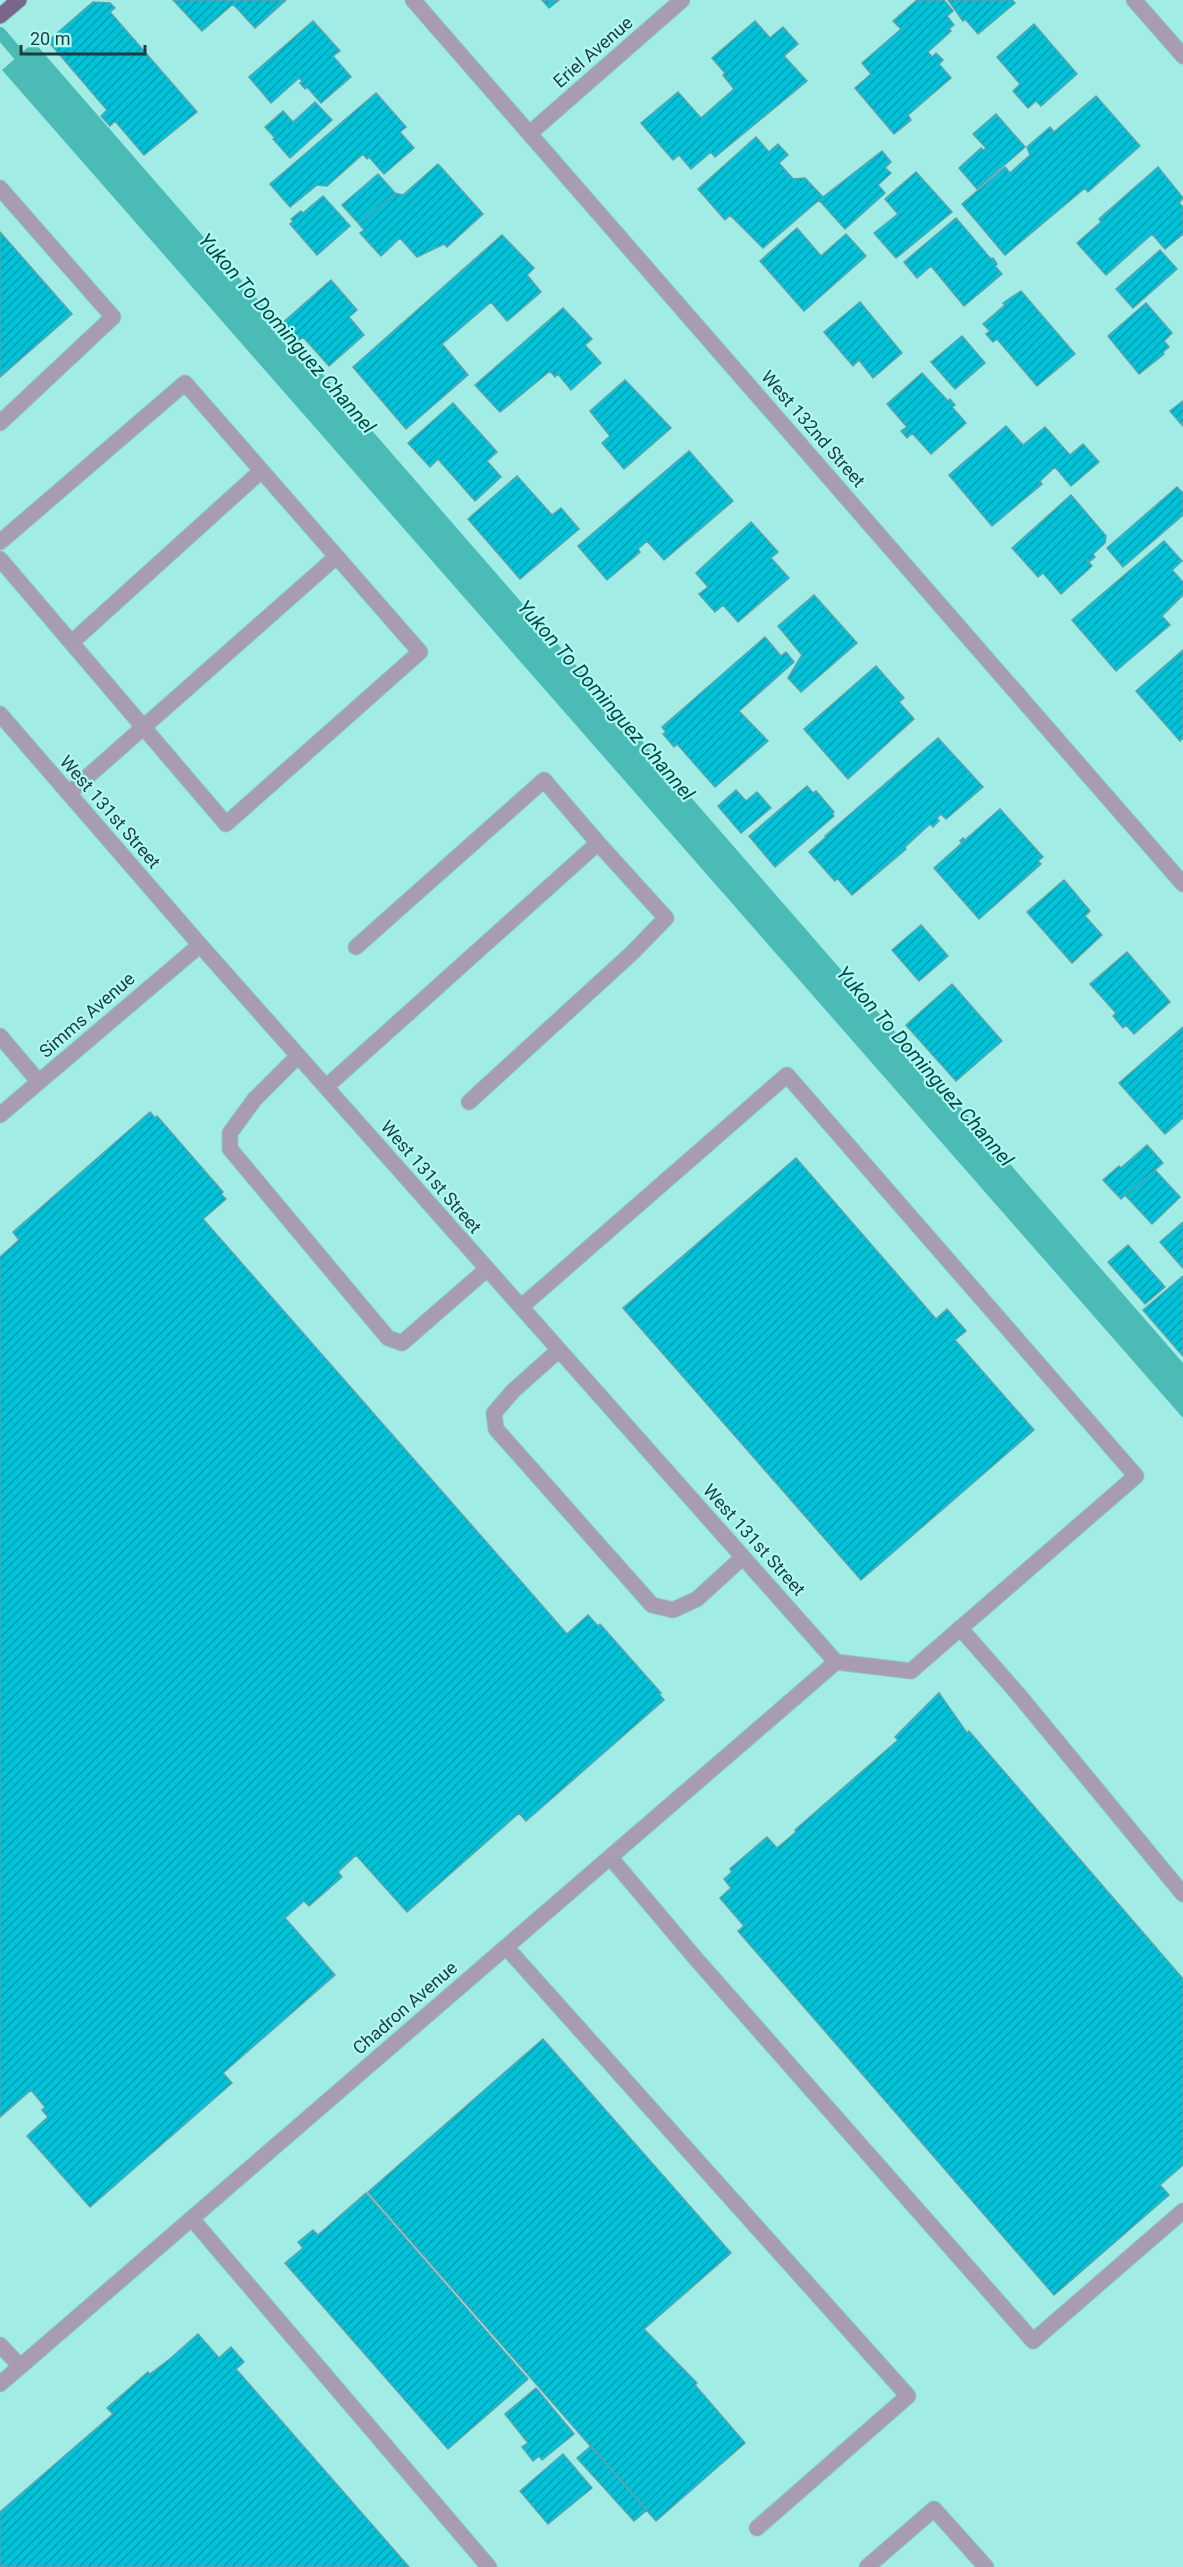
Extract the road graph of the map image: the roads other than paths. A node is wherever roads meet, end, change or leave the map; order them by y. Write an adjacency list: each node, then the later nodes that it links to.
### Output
1 (413, 0): 7 (street, West 132nd Street)
2 (682, 0): 7 (street, Eriel Avenue)
3 (1134, 0): 6 (street)
4 (16, 2): 5 (main road)
5 (0, 16)
6 (1183, 56)
7 (530, 133): 19 (street, West 132nd Street)
8 (0, 188): 9 (street)
9 (0, 423)
10 (261, 471): 11 (street); 12 (street); 14 (street)
11 (0, 542)
12 (336, 557): 16 (street); 16 (street)
13 (0, 559): 14 (street)
14 (72, 642): 16 (street)
15 (0, 714): 17 (street, West 131st Street)
16 (144, 728): 17 (street)
17 (69, 793): 20 (street, West 131st Street)
18 (598, 843): 21 (street); 25 (street); 26 (street)
19 (1183, 884)
20 (200, 945): 23 (street, West 131st Street); 24 (street, Simms Avenue)
21 (356, 947)
22 (0, 1036): 24 (street)
23 (298, 1056): 25 (street, West 131st Street); 28 (street)
24 (39, 1082): 27 (street, Simms Avenue)
25 (326, 1087): 28 (street, West 131st Street)
26 (469, 1101)
27 (0, 1115)
28 (487, 1269): 29 (street, West 131st Street)
29 (521, 1307): 30 (street, West 131st Street); 32 (street)
30 (559, 1350): 31 (street, West 131st Street); 31 (street)
31 (743, 1557): 33 (street, West 131st Street)
32 (960, 1628): 33 (street); 35 (street)
33 (836, 1662): 34 (street, Chadron Avenue)
34 (610, 1857): 36 (street, Chadron Avenue); 37 (street)
35 (1183, 1894)
36 (506, 1947): 38 (street, Chadron Avenue); 42 (street)
37 (1183, 2211)
38 (192, 2219): 40 (street, Chadron Avenue); 43 (street)
39 (0, 2344): 40 (street)
40 (20, 2366): 41 (street, Chadron Avenue)
41 (0, 2384)
42 (757, 2528)
43 (489, 2567)
44 (867, 2567): 45 (street)
45 (986, 2567)

